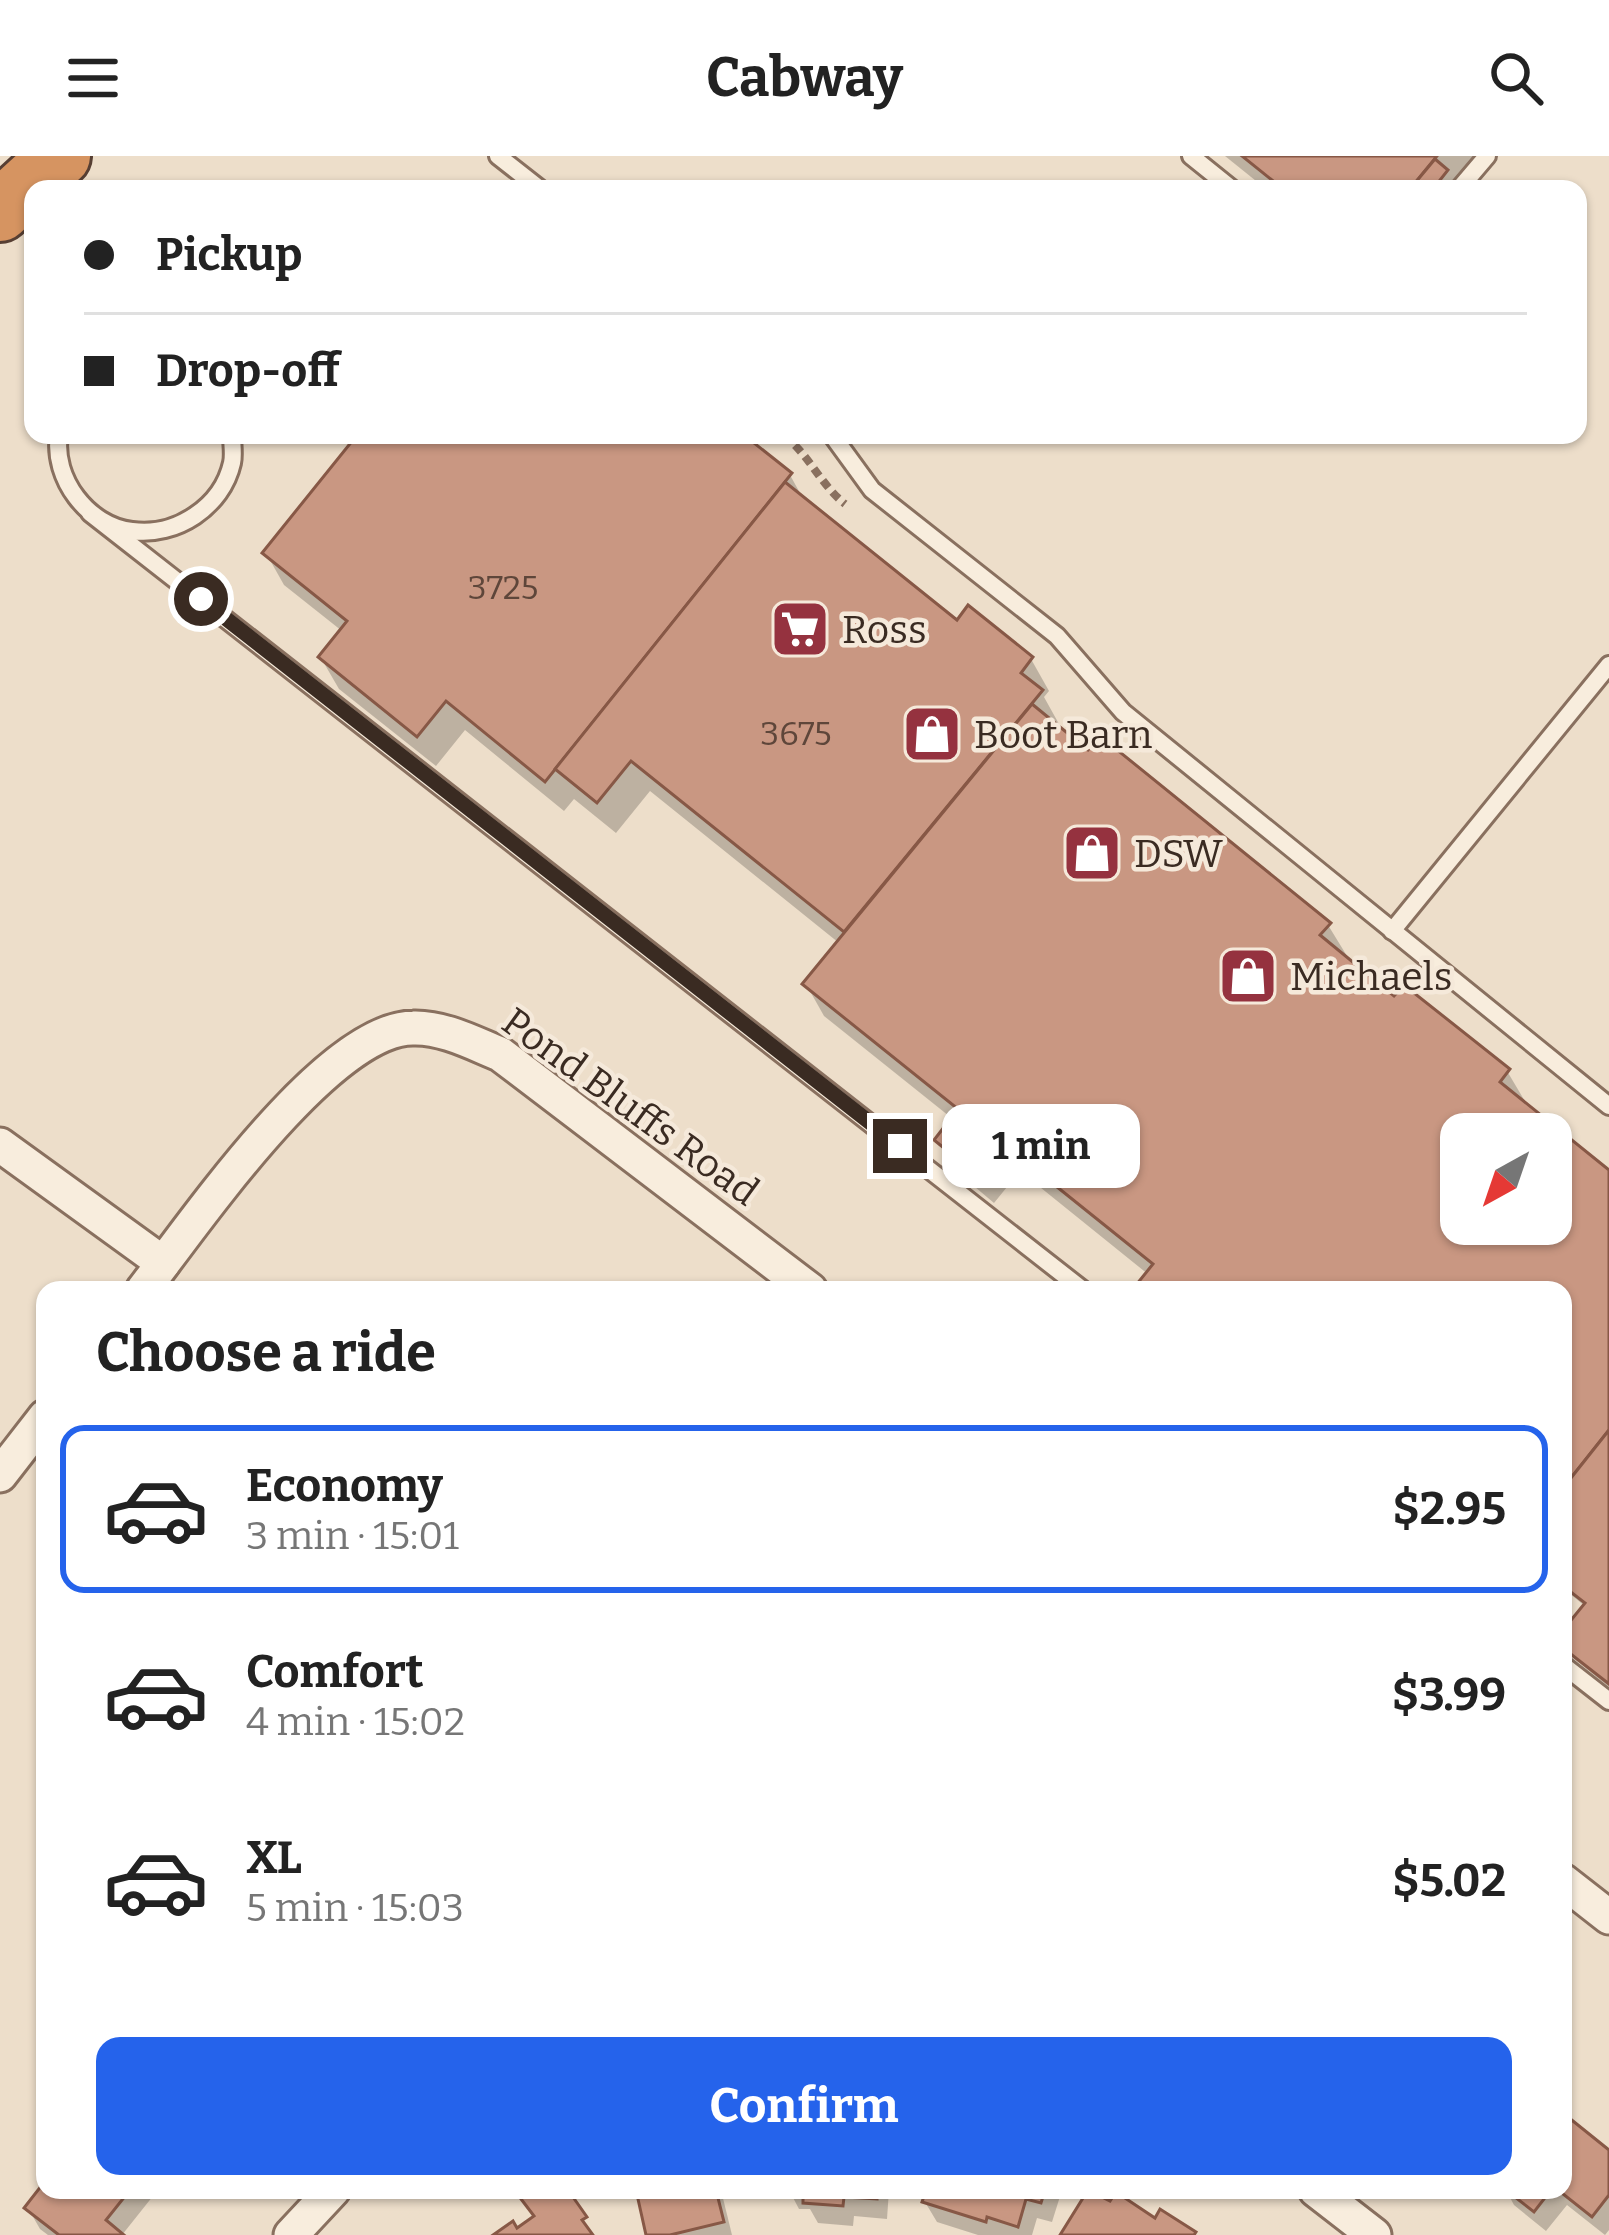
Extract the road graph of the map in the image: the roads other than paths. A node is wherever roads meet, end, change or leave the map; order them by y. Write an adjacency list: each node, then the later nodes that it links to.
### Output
1 (60, 156): 5 (highway)
2 (498, 156): 6 (lane)
3 (1191, 156): 7 (lane)
4 (1487, 156): 8 (lane)
5 (34, 180)
6 (529, 180)
7 (1221, 180)
8 (1467, 180)
9 (24, 189): 10 (highway)
10 (0, 211)
11 (57, 444): 14 (lane)
12 (232, 444): 14 (lane)
13 (839, 444): 16 (lane)
14 (90, 512): 21 (lane)
15 (1609, 665): 16 (lane)
16 (1392, 931): 17 (lane)
17 (1609, 1106)
18 (0, 1145): 19 (street)
19 (153, 1276): 20 (street, Pond Bluffs Road)
20 (799, 1281)
21 (1073, 1281)
22 (36, 1429): 23 (street)
23 (0, 1475)
24 (1572, 1672): 25 (lane)
25 (1609, 1701)
26 (1572, 1888): 27 (street)
27 (1609, 1917)
28 (325, 2199): 30 (street)
29 (1328, 2199): 31 (street)
30 (291, 2235)
31 (1374, 2235)

